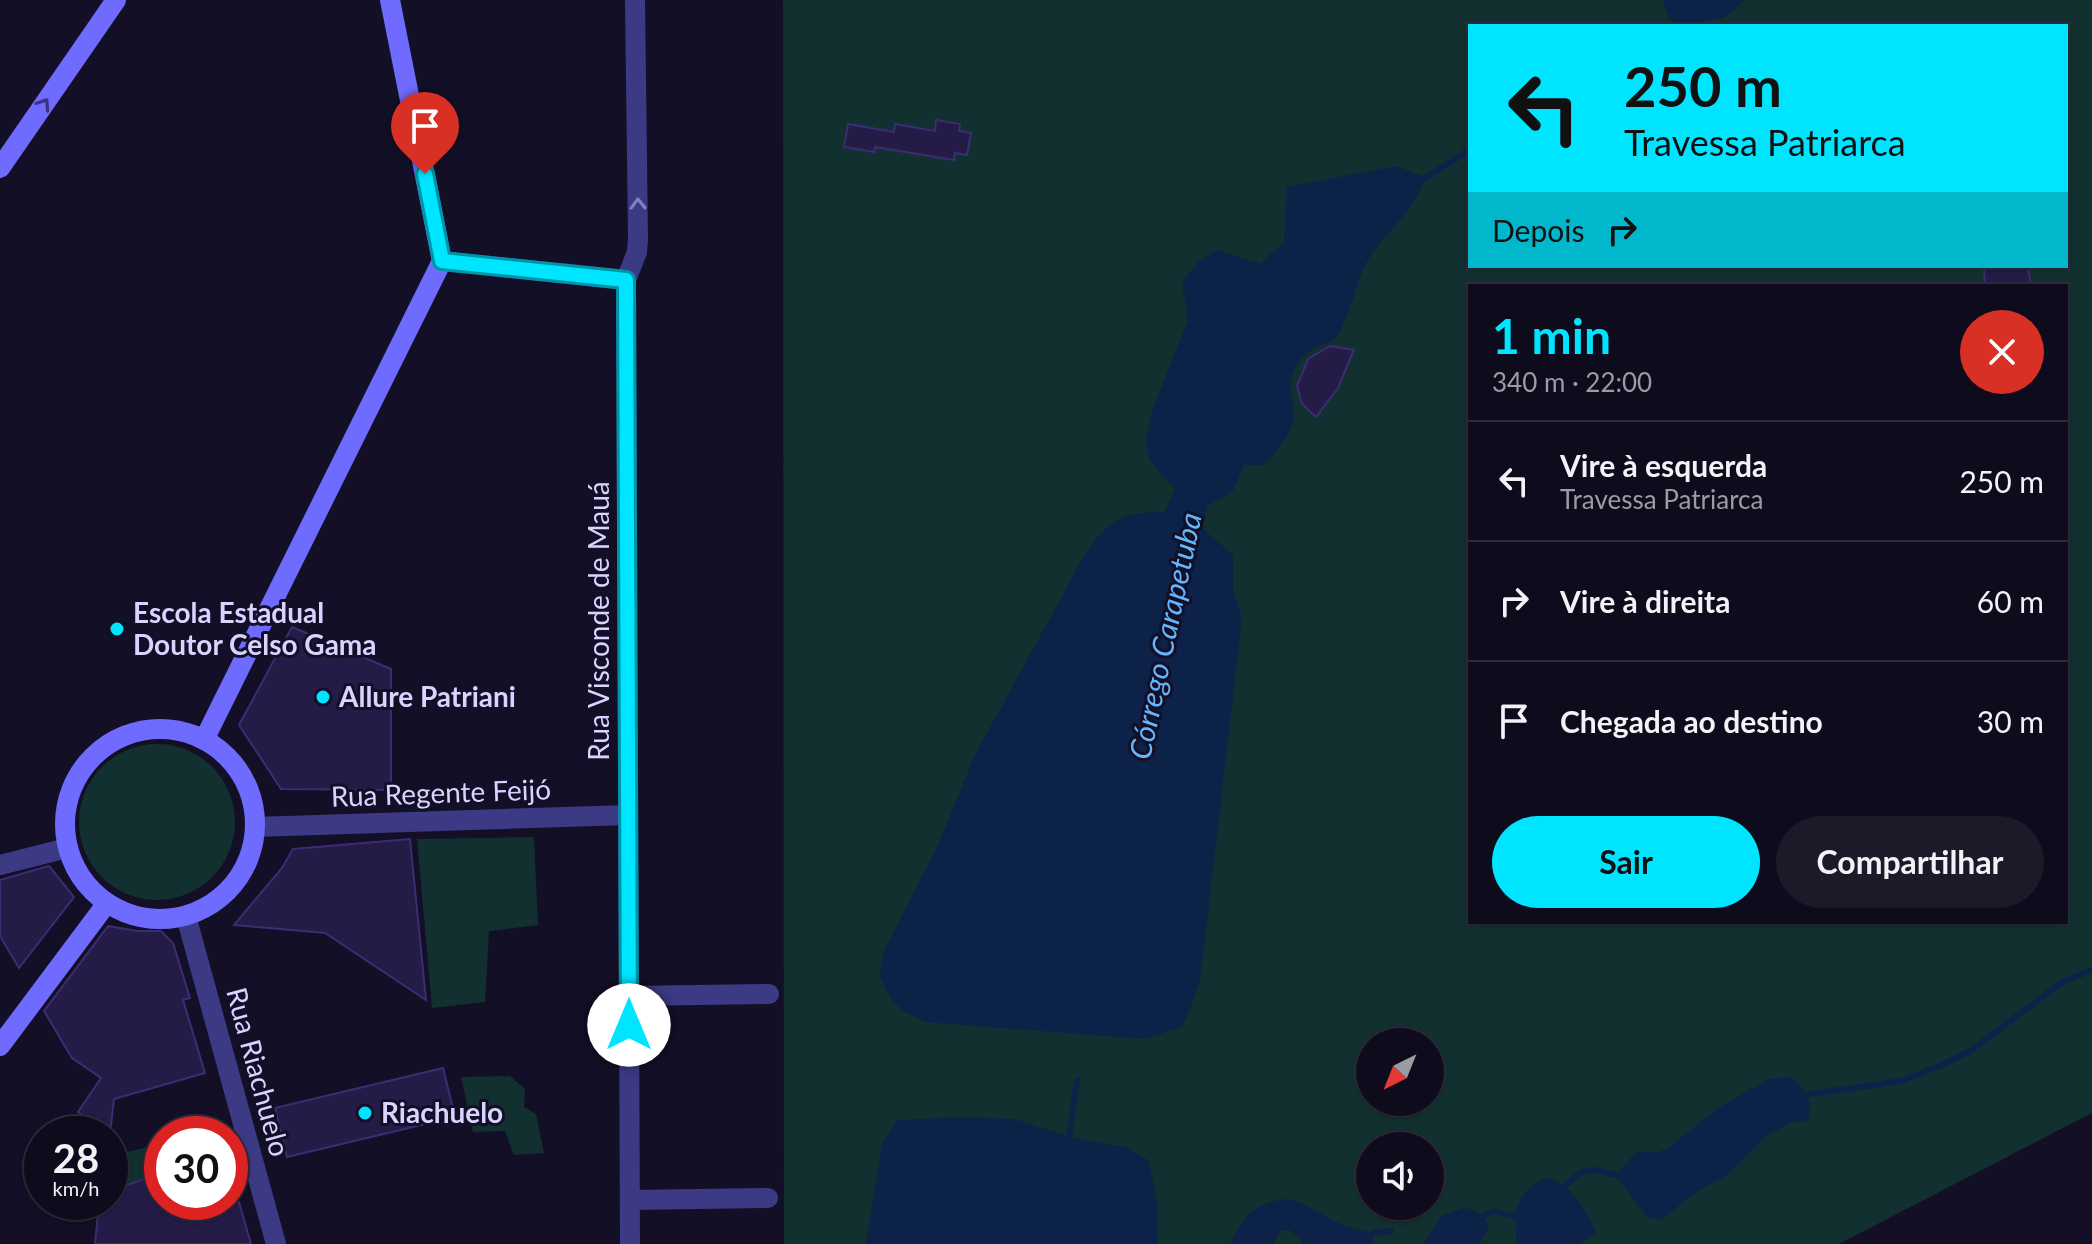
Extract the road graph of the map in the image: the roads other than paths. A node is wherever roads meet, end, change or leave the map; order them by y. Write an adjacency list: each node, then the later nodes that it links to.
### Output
1 (116, 0): 4 (street, one-way to 1)
2 (390, 0): 5 (street)
3 (635, 0): 6 (street, Rua Visconde de Mauá, one-way to 3)
4 (0, 168)
5 (442, 261): 6 (street); 7 (street)
6 (626, 280): 8 (street, Rua Visconde de Mauá)
7 (204, 740): 9 (street); 10 (street)
8 (628, 815): 9 (street, Rua Regente Feijó); 15 (street, Rua Visconde de Mauá)
9 (255, 827): 13 (street)
10 (67, 848): 11 (street); 12 (street)
11 (0, 865)
12 (107, 903): 13 (street); 16 (street)
13 (186, 916): 19 (street, Rua Riachuelo)
14 (769, 994): 15 (street)
15 (629, 996): 18 (street, Rua Visconde de Mauá)
16 (0, 1046)
17 (768, 1198): 18 (street)
18 (630, 1200): 20 (street, Rua Visconde de Mauá)
19 (276, 1244)
20 (630, 1244)

